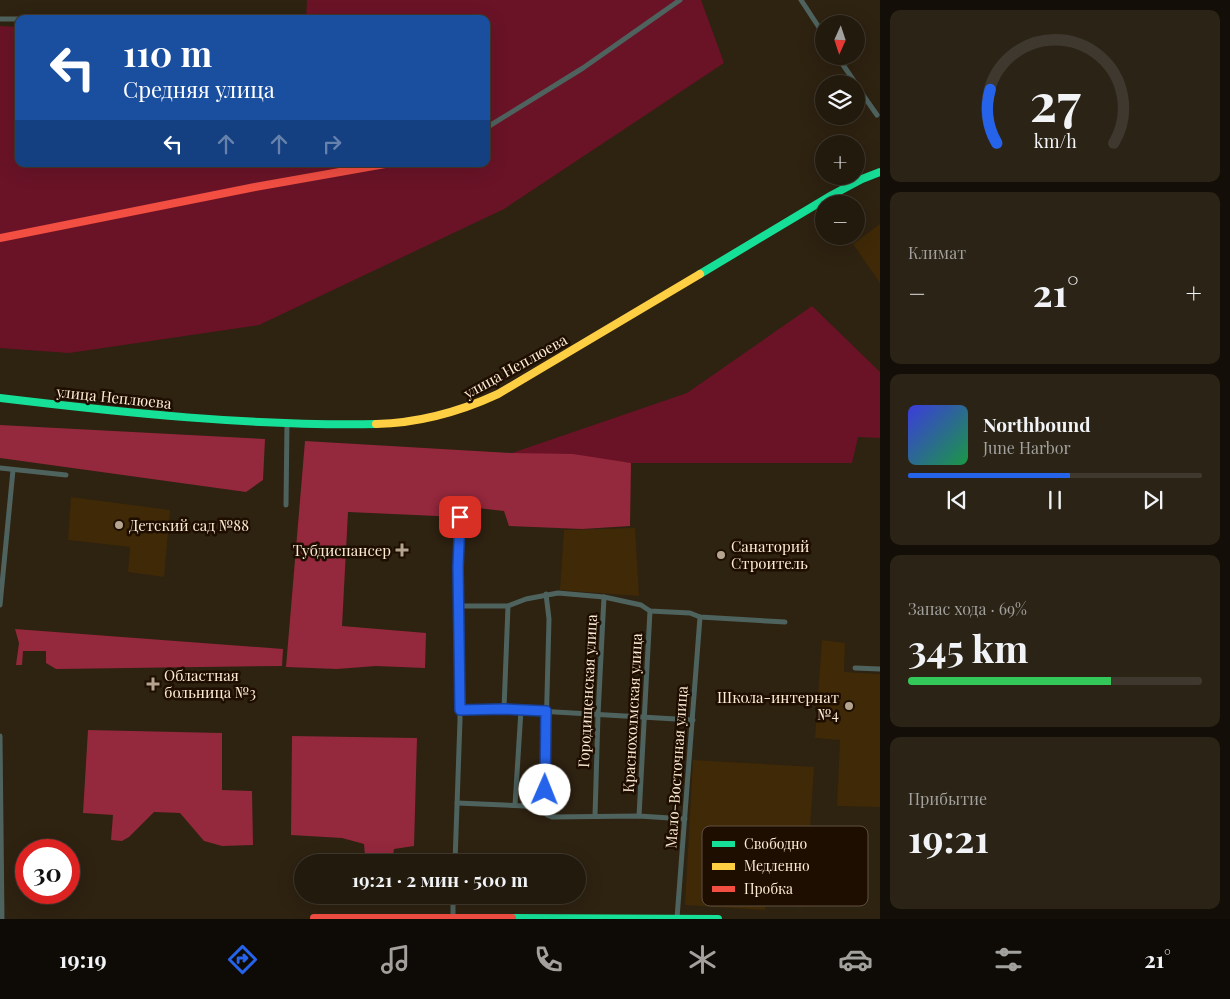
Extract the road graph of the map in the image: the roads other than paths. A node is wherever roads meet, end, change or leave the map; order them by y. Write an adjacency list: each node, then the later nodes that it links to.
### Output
1 (680, 0): 8 (street)
2 (801, 0): 5 (street)
3 (0, 19): 4 (street)
4 (15, 19)
5 (815, 21)
6 (865, 97): 7 (street)
7 (877, 115)
8 (490, 126)
9 (368, 167): 11 (main road)
10 (880, 172): 13 (main road, улица Неплюева)
11 (0, 238)
12 (0, 398): 13 (main road, улица Неплюева)
13 (287, 424): 17 (street)
14 (0, 468): 15 (street)
15 (13, 470): 16 (street); 21 (street)
16 (66, 475)
17 (286, 505)
18 (460, 517): 22 (street)
19 (546, 594): 20 (street); 23 (street); 32 (street)
20 (604, 597): 24 (street); 33 (street, Городищенская улица)
21 (0, 605)
22 (458, 606): 23 (street); 30 (street)
23 (508, 606): 29 (street)
24 (650, 611): 25 (street); 34 (street, Краснохолмская улица)
25 (700, 618): 26 (street); 35 (street, Мало-Восточная улица)
26 (785, 622)
27 (855, 668): 28 (street)
28 (880, 669)
29 (504, 709): 30 (street); 31 (street)
30 (460, 710): 37 (street)
31 (521, 710): 32 (street); 38 (street)
32 (546, 711): 33 (street); 39 (street)
33 (598, 715): 34 (street); 40 (street, Городищенская улица)
34 (644, 718): 35 (street); 41 (street, Краснохолмская улица)
35 (692, 720): 42 (street, Мало-Восточная улица)
36 (0, 736): 49 (street)
37 (457, 803): 38 (street); 43 (street)
38 (515, 805): 39 (street)
39 (544, 810): 40 (street)
40 (595, 816): 41 (street)
41 (639, 816): 42 (street)
42 (685, 819): 48 (street, Мало-Восточная улица)
43 (455, 854)
44 (453, 904): 45 (street)
45 (453, 917): 46 (main road); 47 (main road)
46 (426, 918): 50 (main road)
47 (543, 918): 48 (main road)
48 (677, 918): 51 (main road)
49 (2, 919)
50 (314, 919)
51 (718, 919)

